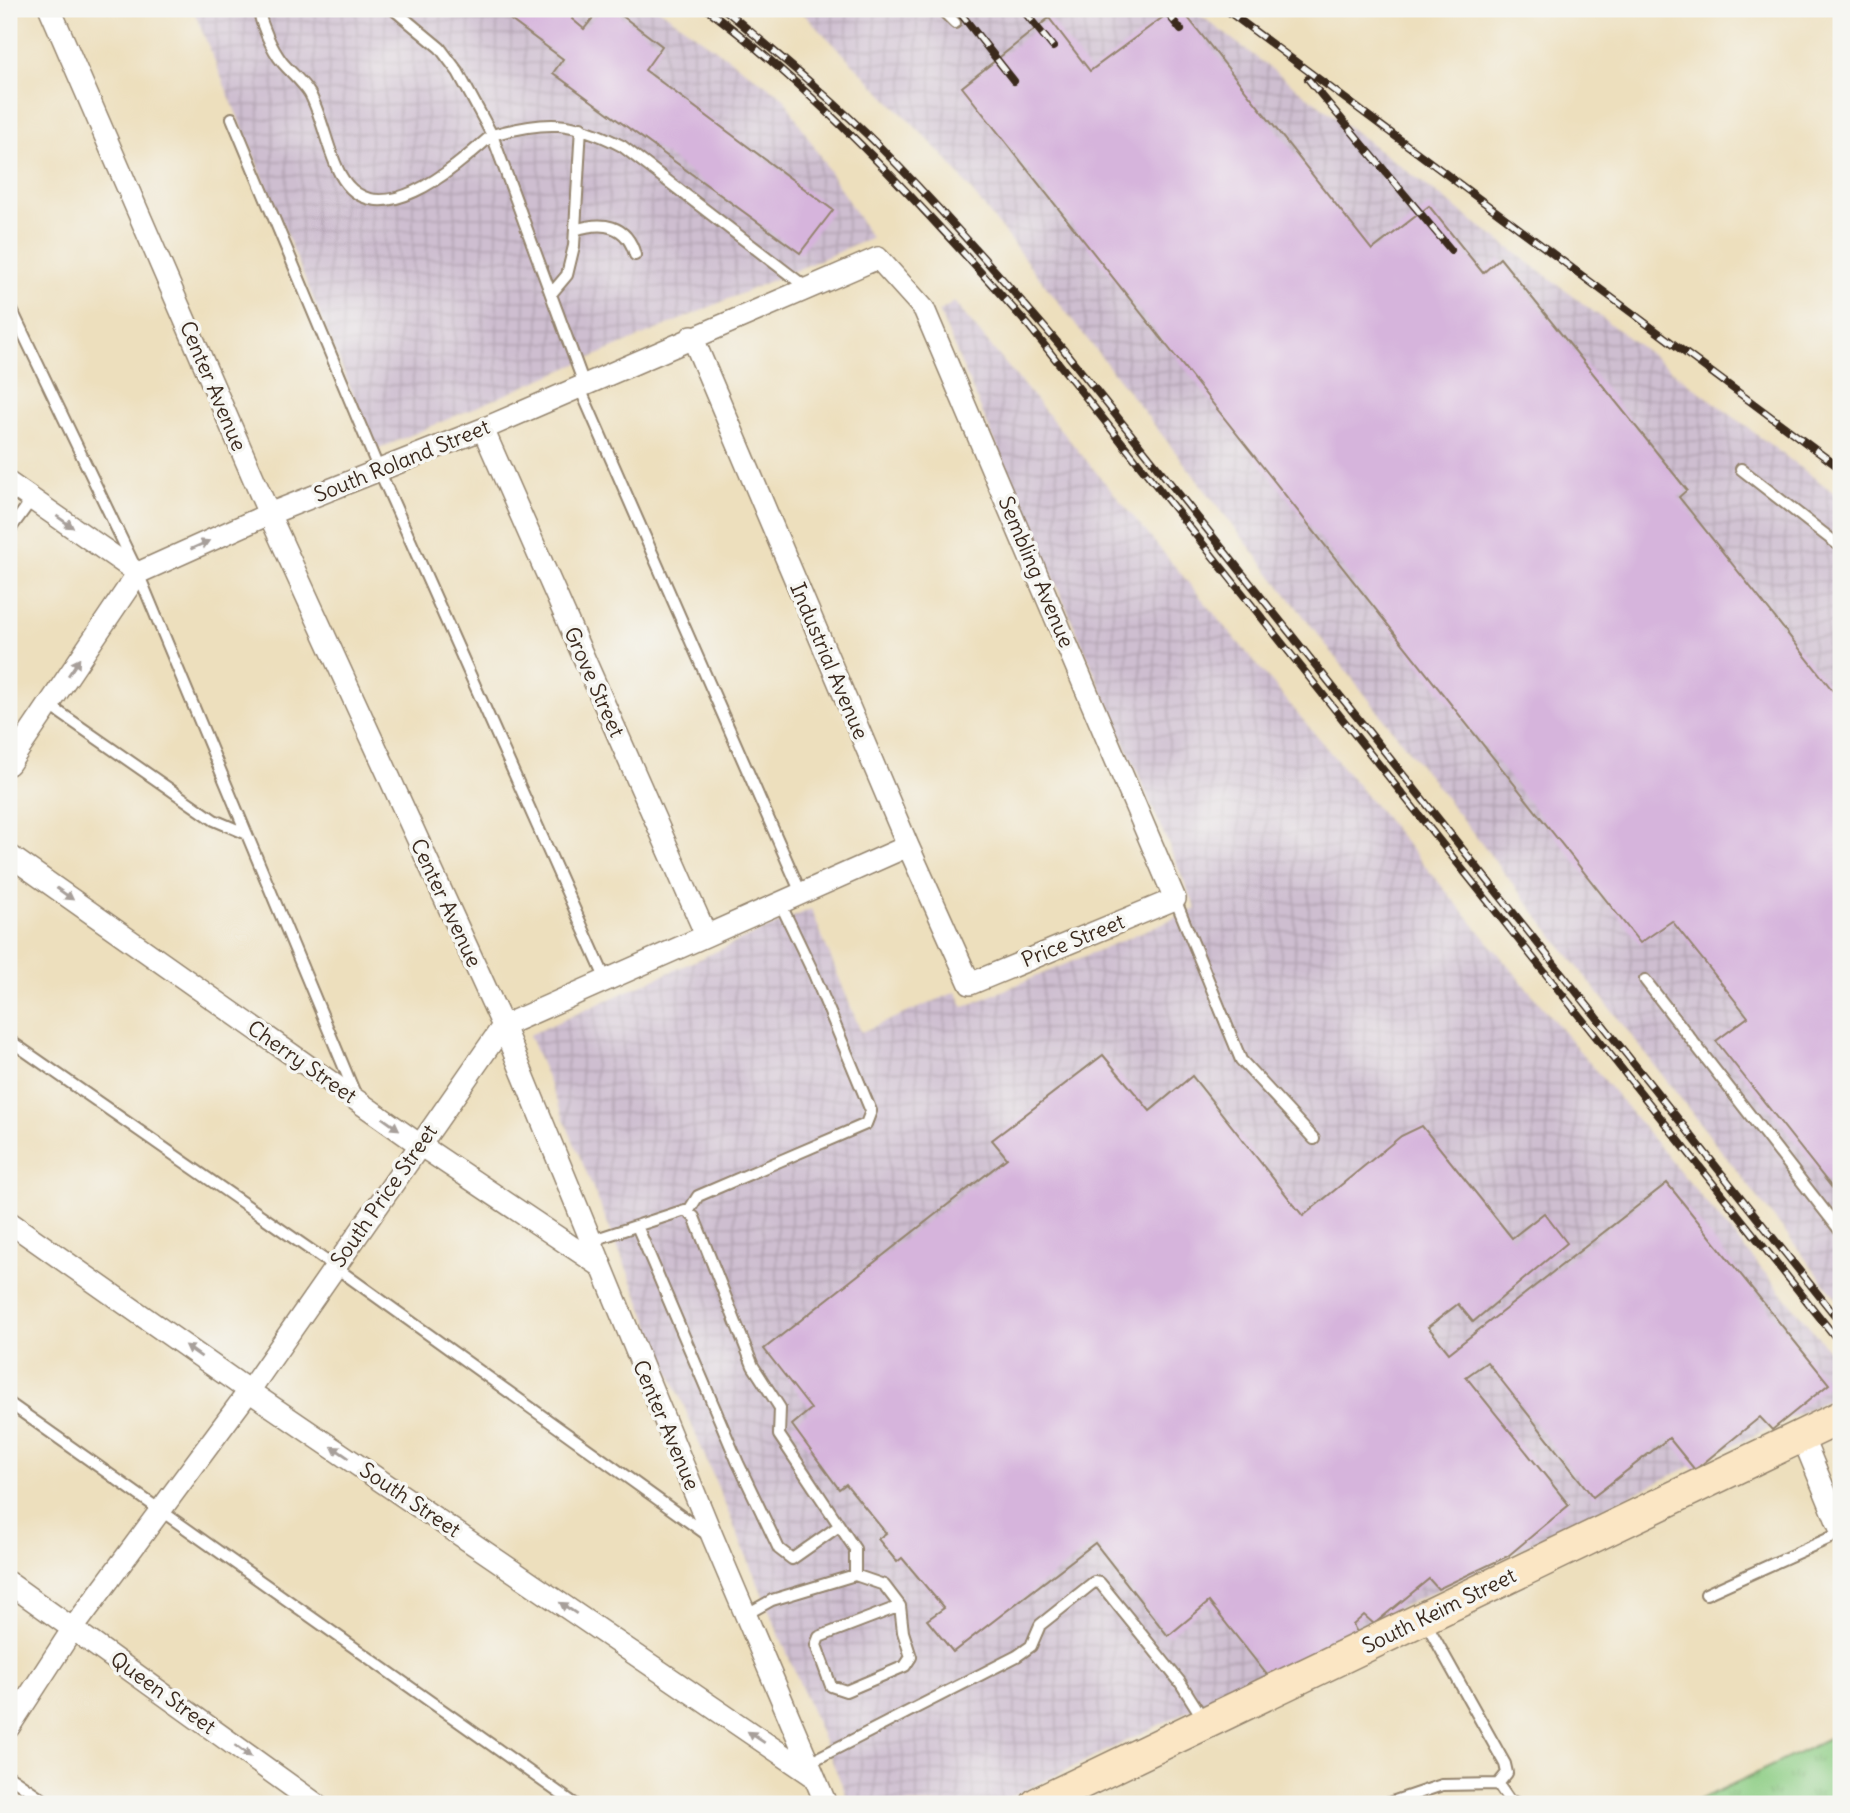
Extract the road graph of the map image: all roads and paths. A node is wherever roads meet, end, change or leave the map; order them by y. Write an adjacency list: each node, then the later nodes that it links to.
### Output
1 (50, 9): 22 (street, Center Avenue)
2 (258, 9): 8 (lane)
3 (393, 9): 8 (lane)
4 (941, 9): 5 (lane)
5 (955, 23)
6 (232, 118): 19 (lane)
7 (581, 127): 8 (lane); 9 (lane); 12 (lane)
8 (492, 135): 13 (lane)
9 (575, 230): 10 (lane); 13 (lane)
10 (635, 255)
11 (878, 258): 12 (street, South Roland Street); 32 (street, Sembling Avenue)
12 (807, 288): 15 (street, South Roland Street)
13 (551, 294): 16 (lane)
14 (9, 304): 25 (lane)
15 (692, 336): 16 (street, South Roland Street); 29 (street, Industrial Avenue)
16 (582, 385): 17 (street, South Roland Street); 31 (lane)
17 (483, 429): 19 (street, South Roland Street); 34 (street, Grove Street)
18 (1741, 469): 24 (lane)
19 (379, 470): 22 (street, South Roland Street); 35 (lane)
20 (9, 483): 21 (street)
21 (32, 499): 23 (lane); 25 (street, one-way to 25)
22 (269, 514): 25 (street, South Roland Street, one-way to 22); 38 (street, Center Avenue)
23 (9, 531)
24 (1841, 547)
25 (138, 573): 26 (street, one-way to 25); 28 (lane)
26 (49, 705): 27 (street); 28 (lane)
27 (9, 764)
28 (247, 835): 40 (lane)
29 (908, 846): 31 (street); 37 (street, Industrial Avenue)
30 (9, 855): 40 (street, Cherry Street, one-way to 40)
31 (801, 893): 33 (street)
32 (1175, 899): 37 (street, Price Street); 41 (lane)
33 (780, 902): 34 (street); 43 (lane)
34 (706, 935): 35 (street)
35 (606, 980): 38 (street)
36 (1645, 980): 46 (lane)
37 (970, 984)
38 (503, 1026): 42 (street, South Price Street); 47 (street, Center Avenue)
39 (9, 1040): 48 (lane)
40 (359, 1102): 42 (street, Cherry Street, one-way to 42)
41 (1314, 1139)
42 (420, 1145): 47 (street, Cherry Street); 48 (street, South Price Street)
43 (688, 1212): 45 (lane); 54 (lane)
44 (9, 1222): 49 (street, South Street, one-way to 44)
45 (637, 1226): 47 (lane); 54 (lane)
46 (1841, 1232)
47 (583, 1245): 56 (street, Center Avenue)
48 (335, 1267): 49 (street, South Price Street); 56 (lane)
49 (249, 1391): 53 (street, South Price Street); 66 (street, South Street, one-way to 49)
50 (9, 1403): 53 (lane)
51 (1841, 1418): 52 (street, South Keim Street)
52 (1802, 1436): 55 (street); 62 (street, South Keim Street)
53 (160, 1511): 63 (street, South Price Street); 72 (lane)
54 (839, 1526): 57 (lane)
55 (1841, 1532): 59 (lane)
56 (713, 1538): 61 (street, Center Avenue)
57 (855, 1575): 60 (lane); 61 (lane)
58 (9, 1583): 63 (street, Queen Street)
59 (1706, 1594)
60 (900, 1606): 60 (lane)
61 (745, 1615): 66 (street, Center Avenue)
62 (1423, 1618): 64 (street, South Keim Street); 68 (lane)
63 (74, 1627): 65 (street, South Price Street); 71 (street, Queen Street, one-way to 71)
64 (1206, 1723): 66 (lane); 69 (street, South Keim Street)
65 (9, 1727)
66 (810, 1769): 73 (street, Center Avenue)
67 (9, 1776): 70 (lane)
68 (1498, 1784): 74 (lane); 75 (lane)
69 (1048, 1803)
70 (50, 1804)
71 (316, 1804)
72 (575, 1804)
73 (826, 1804)
74 (1386, 1804)
75 (1519, 1804)

